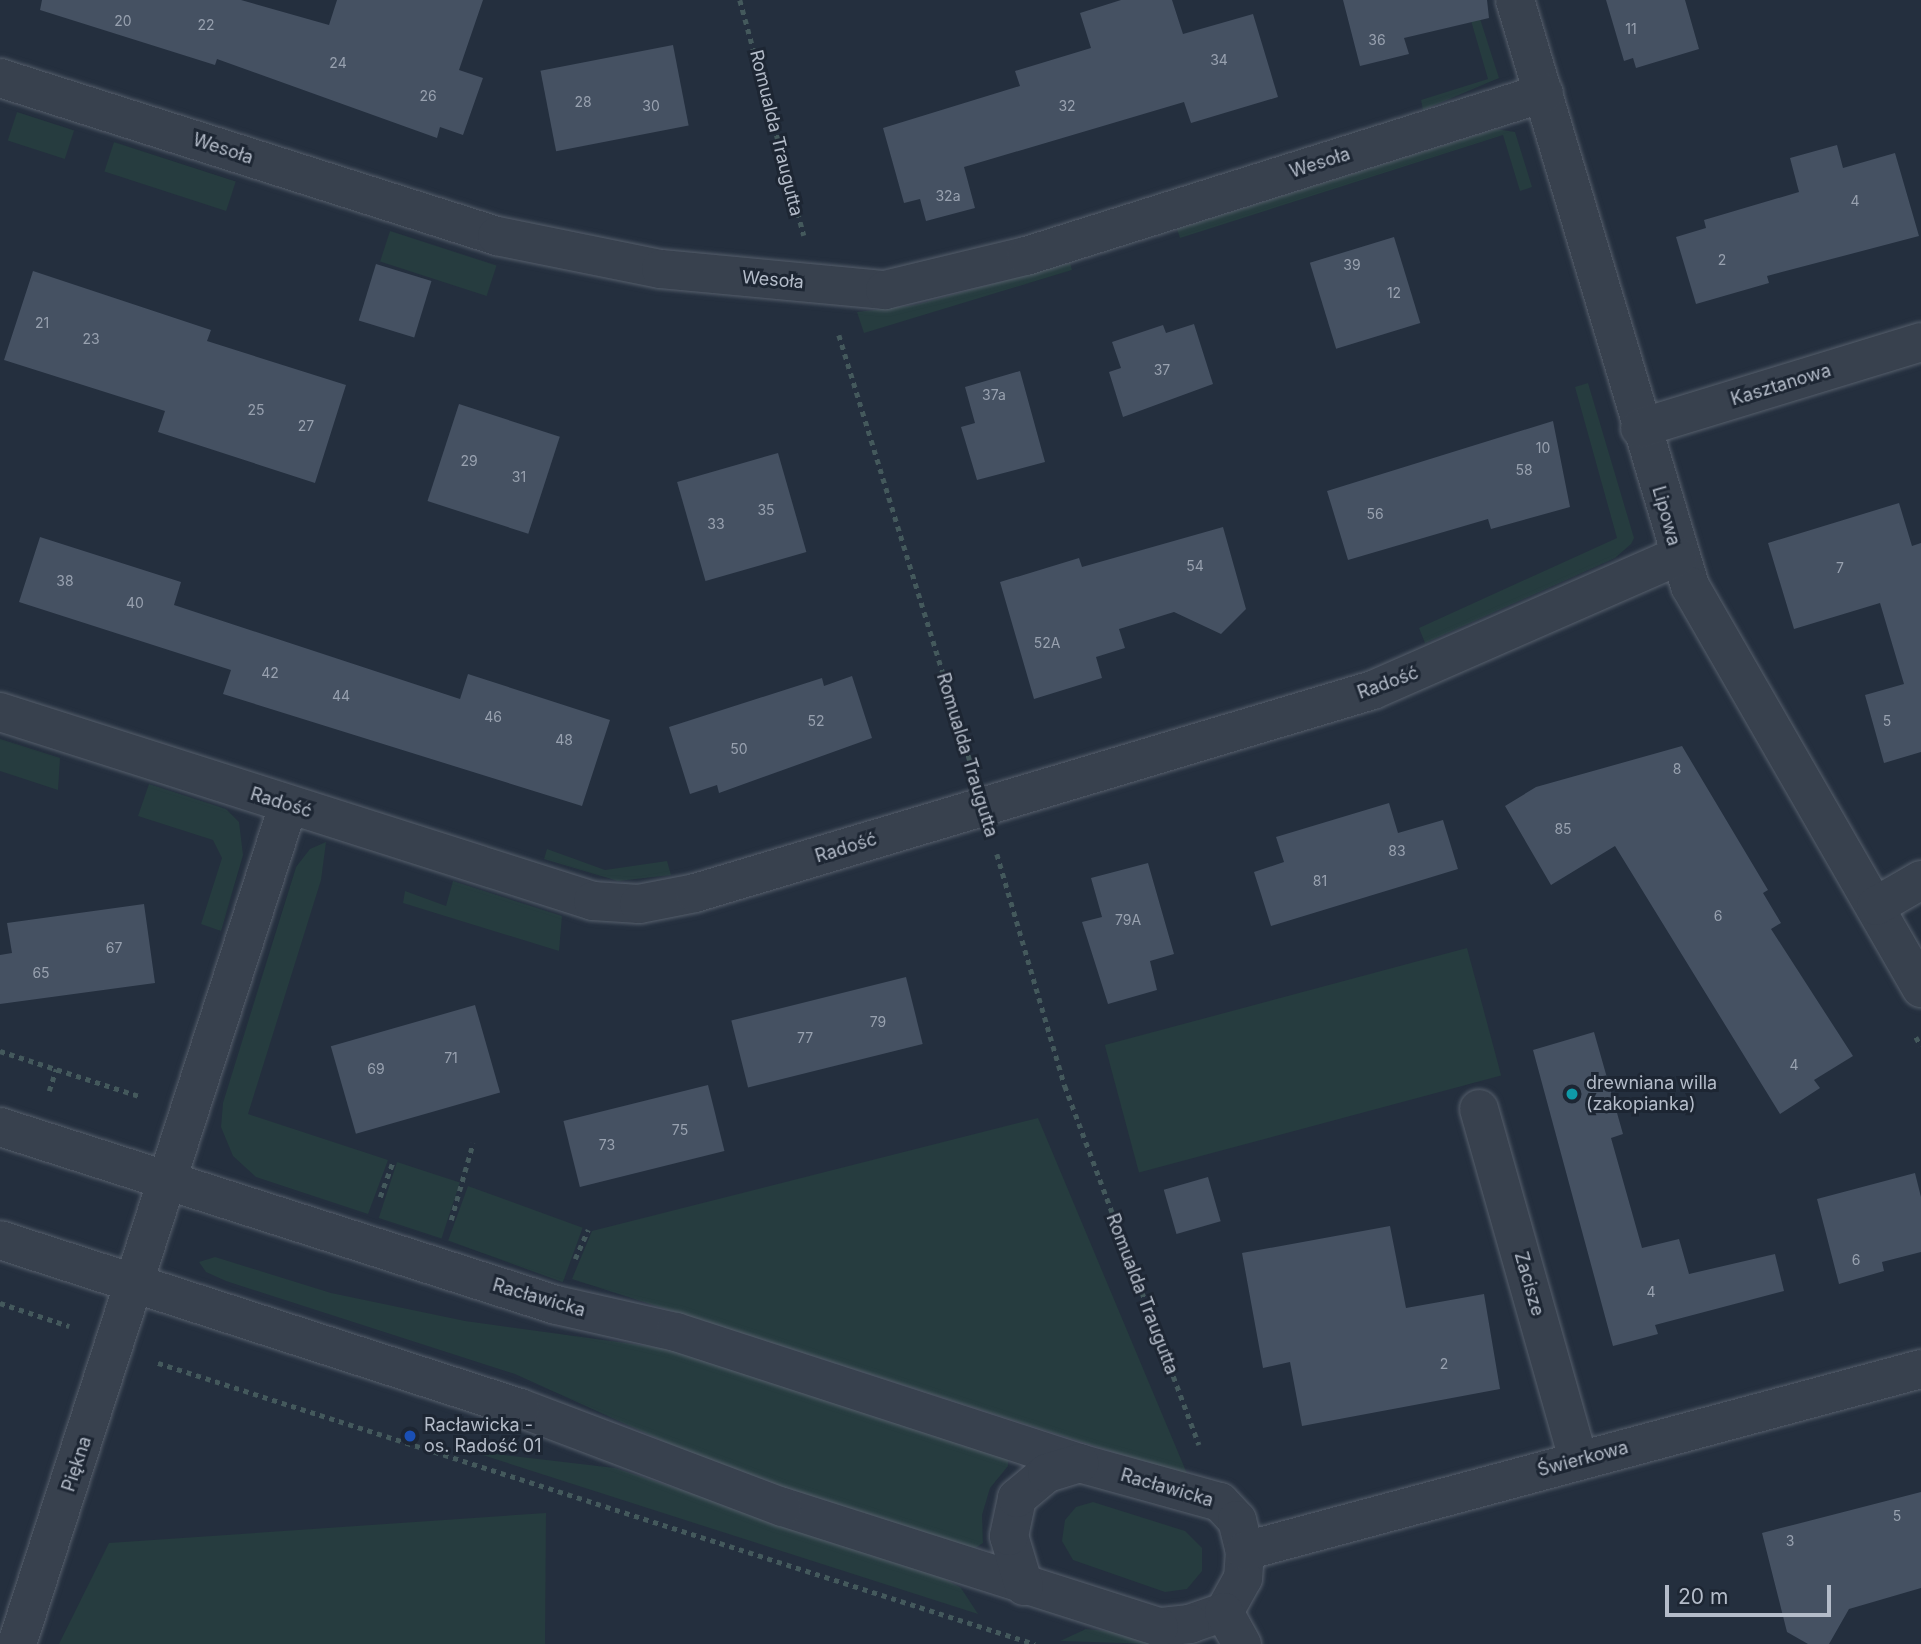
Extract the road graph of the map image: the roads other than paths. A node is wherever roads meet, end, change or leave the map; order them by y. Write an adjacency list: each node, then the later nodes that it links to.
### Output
1 (1515, 0): 3 (street, Lipowa)
2 (0, 78): 3 (street, Wesoła)
3 (1544, 93): 5 (street, Lipowa)
4 (1921, 342): 5 (street, Kasztanowa)
5 (1640, 428): 6 (street, Lipowa)
6 (1678, 556): 8 (street, Radość); 10 (street, Lipowa)
7 (0, 712): 8 (street, Radość)
8 (288, 806): 14 (street, Piękna)
9 (1921, 880): 10 (street)
10 (1876, 906): 11 (street, Lipowa)
11 (1921, 988)
12 (1479, 1109): 18 (street, Zacisze)
13 (0, 1127): 14 (street, Racławicka)
14 (168, 1182): 16 (street, Piękna); 19 (street, Racławicka)
15 (0, 1240): 16 (street, Racławicka)
16 (135, 1285): 21 (street, Racławicka); 23 (street, Piękna)
17 (1921, 1369): 18 (street, Świerkowa)
18 (1578, 1460): 20 (street, Świerkowa)
19 (1079, 1463): 20 (street, Racławicka); 21 (street)
20 (1245, 1551): 22 (street, Racławicka)
21 (1024, 1586): 22 (street, Racławicka)
22 (1233, 1628)
23 (17, 1644)

